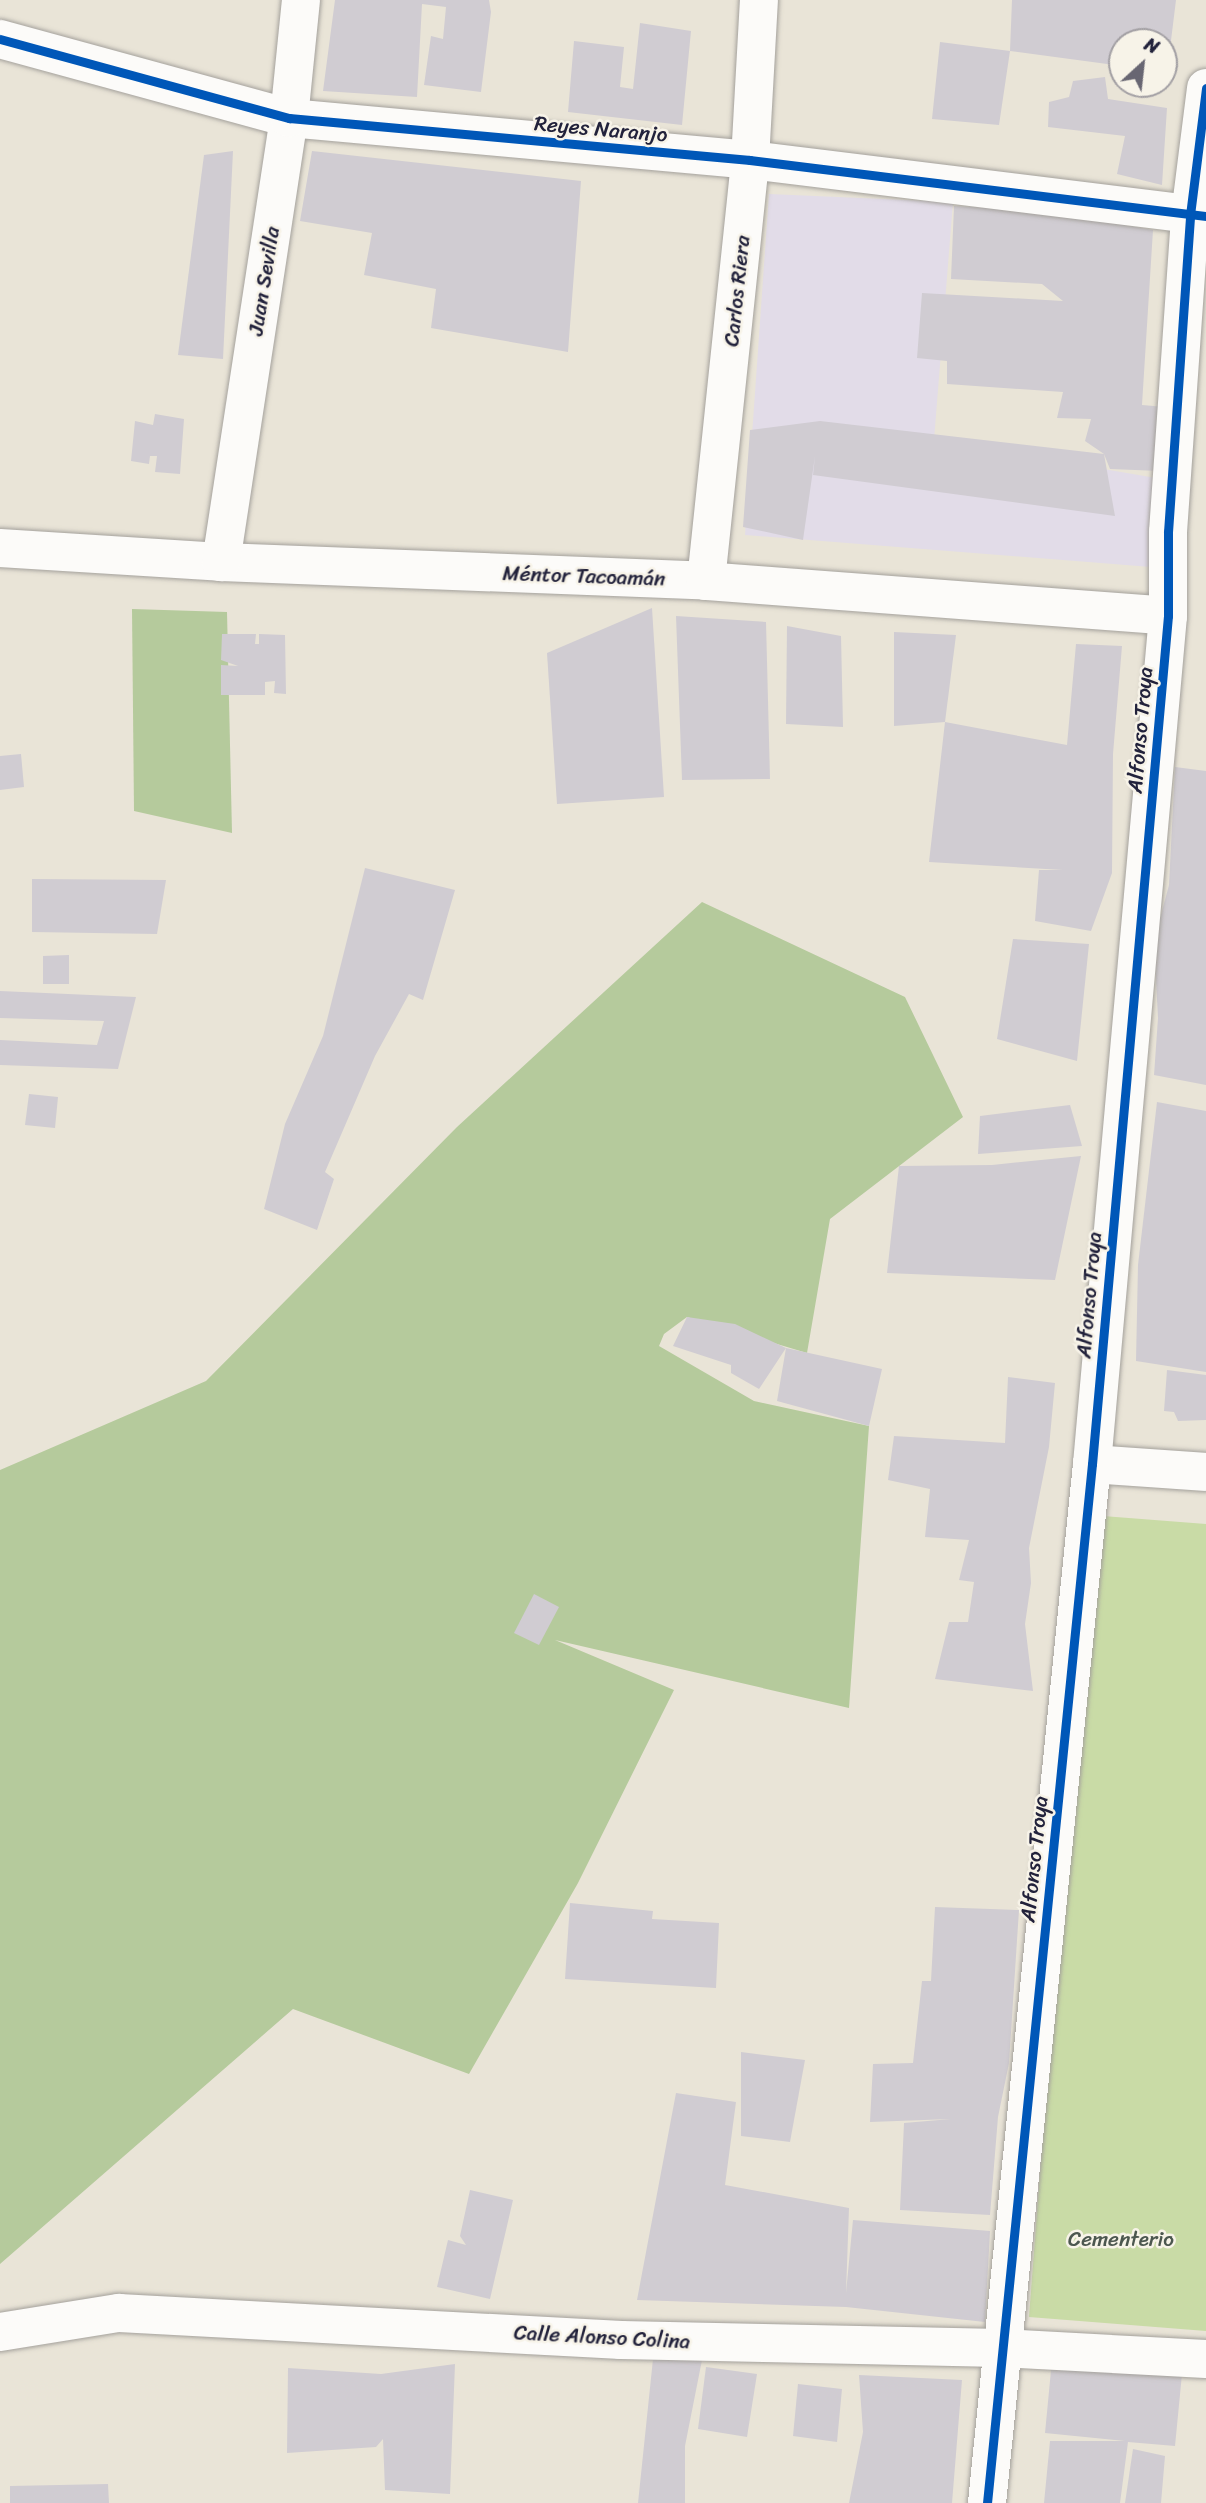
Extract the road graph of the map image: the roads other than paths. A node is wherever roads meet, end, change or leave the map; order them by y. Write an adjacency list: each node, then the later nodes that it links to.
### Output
1 (301, 0): 5 (street, Juan Sevilla)
2 (759, 0): 6 (street, Carlos Riera)
3 (0, 39): 5 (street, Reyes Naranjo)
4 (1206, 88): 7 (street, Alfonso Troya)
5 (289, 118): 6 (street, Reyes Naranjo); 9 (street, Juan Sevilla)
6 (750, 160): 7 (street, Reyes Naranjo); 10 (street, Carlos Riera)
7 (1198, 215): 11 (street, Alfonso Troya)
8 (0, 548): 9 (street, Méntor Tacoamán)
9 (221, 562): 10 (street, Méntor Tacoamán)
10 (706, 581): 11 (street, Méntor Tacoamán)
11 (1168, 617): 12 (street, Alfonso Troya)
12 (1092, 1464): 13 (street); 15 (street, Alfonso Troya)
13 (1206, 1472)
14 (0, 2332): 15 (street, Calle Alonso Colina)
15 (1001, 2348): 16 (street, Calle Alonso Colina); 17 (street, Alfonso Troya)
16 (1206, 2359)
17 (987, 2503)

